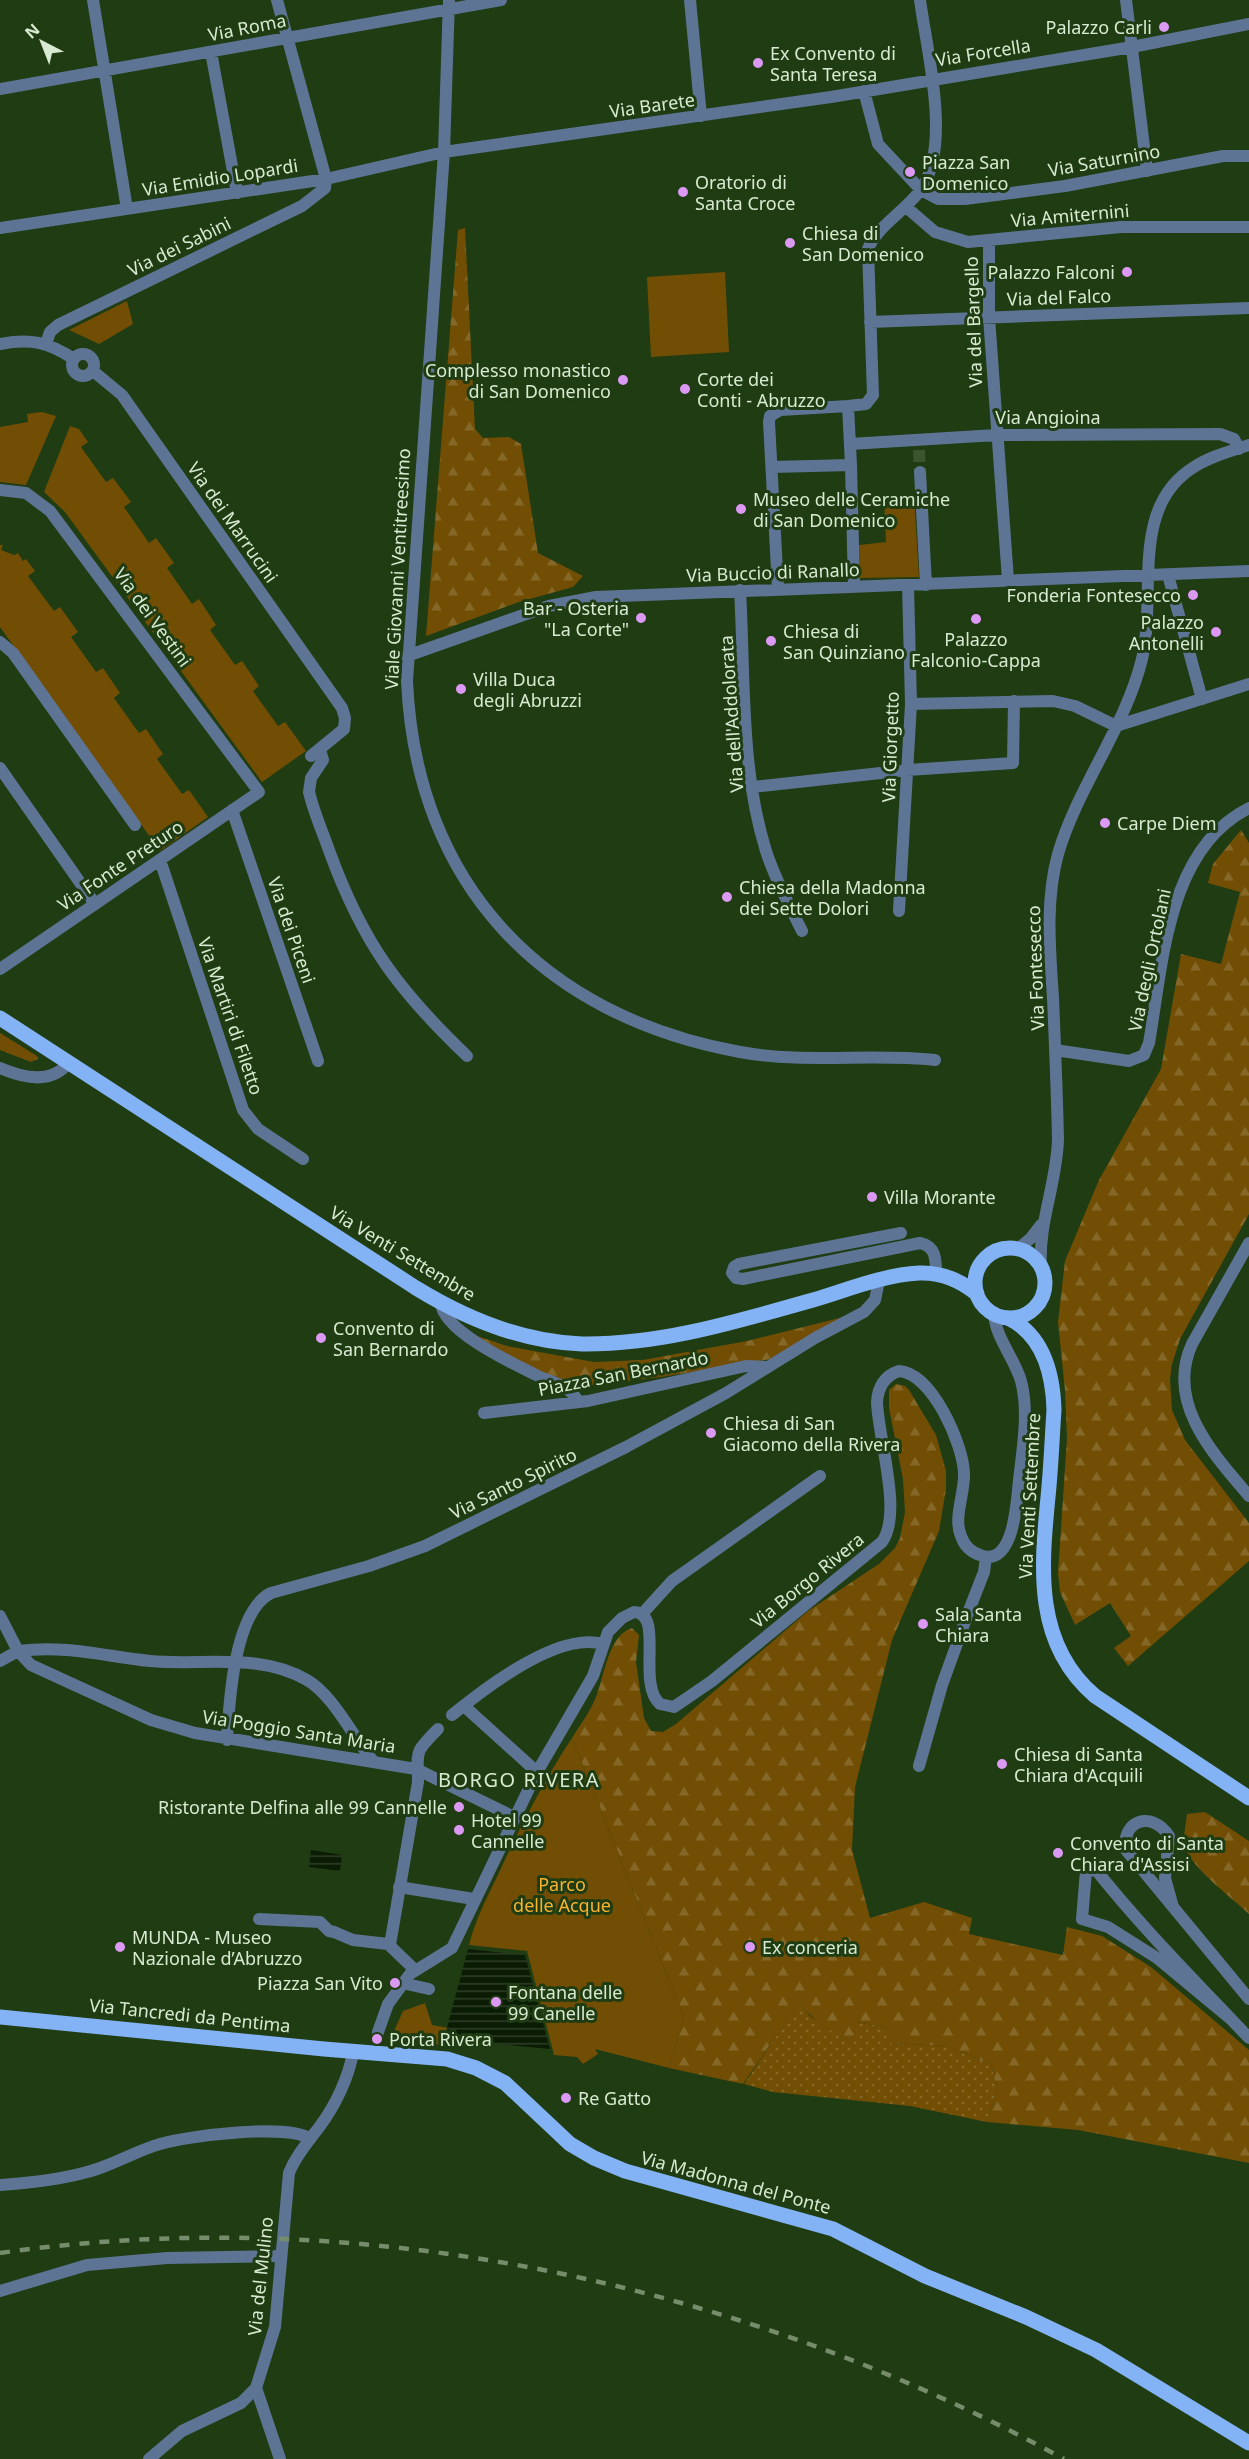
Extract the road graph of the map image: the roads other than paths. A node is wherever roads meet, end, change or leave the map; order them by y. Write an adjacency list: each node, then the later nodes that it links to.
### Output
1 (93, 0): 12 (street)
2 (278, 0): 9 (street)
3 (501, 0): 7 (street, Via Roma)
4 (690, 0): 16 (street)
5 (920, 0): 13 (street)
6 (1126, 0): 10 (street)
7 (448, 4): 9 (street, Via Roma); 17 (street, Viale Giovanni Ventitreesimo)
8 (1249, 24): 10 (street, Via Forcella)
9 (288, 38): 11 (street, Via Roma); 20 (street)
10 (1132, 47): 13 (street, Via Forcella); 19 (street)
11 (211, 52): 12 (street, Via Roma); 22 (street)
12 (106, 71): 14 (street, Via Roma); 24 (street)
13 (931, 78): 15 (street, Via Forcella); 21 (street)
14 (0, 89)
15 (864, 91): 16 (street, Via Barete); 21 (street)
16 (701, 116): 17 (street, Via Barete)
17 (444, 152): 20 (street, Via Emidio Lopardi); 51 (street, Viale Giovanni Ventitreesimo)
18 (1249, 156): 19 (street, Via Saturnino)
19 (1147, 171): 21 (street, Via Saturnino)
20 (326, 179): 22 (street, Via Emidio Lopardi); 32 (street, Via dei Sabini)
21 (921, 190): 23 (street)
22 (237, 193): 24 (street, Via Emidio Lopardi)
23 (906, 207): 27 (street, Via Amiternini); 30 (street)
24 (127, 209): 26 (street, Via Emidio Lopardi)
25 (1249, 227): 27 (street, Via Amiternini)
26 (0, 228)
27 (989, 241): 29 (street, Via del Bargello)
28 (1249, 308): 29 (street, Via del Falco)
29 (989, 317): 30 (street, Via del Falco); 34 (street, Via del Bargello)
30 (870, 322): 33 (street)
31 (0, 344): 32 (street, Via dei Marrucini)
32 (46, 344): 71 (street, Via dei Marrucini)
33 (848, 406): 35 (street); 38 (street)
34 (996, 435): 35 (street, Via Angioina); 36 (street, Via Angioina); 44 (street, Via del Bargello)
35 (850, 444): 37 (street)
36 (1244, 447): 43 (street, Via Fontesecco)
37 (851, 465): 38 (street); 47 (street)
38 (772, 467): 48 (street)
39 (920, 472): 46 (street)
40 (0, 490): 60 (street, Via dei Vestini)
41 (1249, 571): 42 (street, Via Buccio di Ranallo)
42 (1167, 575): 43 (street, Via Buccio di Ranallo); 53 (street)
43 (1149, 576): 44 (street, Via Buccio di Ranallo); 56 (street, Via Fontesecco)
44 (1008, 580): 46 (street, Via Buccio di Ranallo)
45 (908, 585): 46 (street, Via Buccio di Ranallo); 47 (street, Via Buccio di Ranallo); 55 (street, Via Giorgetto)
46 (926, 585)
47 (854, 587): 48 (street, Via Buccio di Ranallo)
48 (778, 589): 49 (street, Via Buccio di Ranallo)
49 (740, 590): 51 (street, Via Buccio di Ranallo); 59 (street, Via dell'Addolorata)
50 (0, 642): 63 (street)
51 (407, 656): 72 (street, Viale Giovanni Ventitreesimo)
52 (1249, 684): 53 (street)
53 (1202, 699): 56 (street)
54 (1014, 701): 55 (street); 56 (street); 58 (street)
55 (911, 704): 58 (street, Via Giorgetto)
56 (1116, 726): 70 (street, Via Fontesecco)
57 (0, 768): 65 (street)
58 (908, 770): 59 (street); 66 (street, Via Giorgetto)
59 (753, 787): 67 (street, Via dell'Addolorata)
60 (259, 792): 62 (street, Via Fonte Preturo)
61 (1249, 808): 70 (street, Via degli Ortolani)
62 (232, 810): 64 (street, Via Fonte Preturo); 73 (street, Via dei Piceni)
63 (135, 825)
64 (160, 860): 65 (street, Via Fonte Preturo); 76 (street, Via Martiri di Filetto)
65 (95, 904): 68 (street, Via Fonte Preturo)
66 (899, 911)
67 (802, 931)
68 (0, 969)
69 (0, 1018): 74 (main road, Via Venti Settembre)
70 (1055, 1050): 77 (street, Via Fontesecco)
71 (467, 1056)
72 (935, 1060)
73 (318, 1061)
74 (69, 1062): 75 (street); 86 (main road, Via Venti Settembre)
75 (0, 1068)
76 (303, 1159)
77 (1043, 1221): 80 (street, Via Fontesecco); 82 (street, Via Fontesecco)
78 (901, 1233): 83 (street)
79 (1249, 1243): 94 (street)
80 (1018, 1249): 81 (main road); 82 (main road)
81 (982, 1262): 83 (main road, Via Venti Settembre); 85 (main road)
82 (1041, 1267): 87 (main road)
83 (939, 1275): 84 (main road, Via Venti Settembre); 85 (main road)
84 (879, 1281): 86 (main road, Via Venti Settembre); 90 (street, Via Santo Spirito)
85 (977, 1294): 88 (main road)
86 (441, 1303): 91 (street)
87 (1038, 1303): 88 (main road); 89 (main road, Via Venti Settembre)
88 (1001, 1316): 89 (main road, Via Venti Settembre); 95 (street)
89 (1041, 1351): 110 (main road, Via Venti Settembre)
90 (767, 1367): 91 (street, Piazza San Bernardo); 101 (street, Via Santo Spirito)
91 (578, 1402): 92 (street, Piazza San Bernardo)
92 (484, 1413)
93 (820, 1476): 96 (street)
94 (1249, 1495)
95 (986, 1557): 96 (street, Via Borgo Rivera); 107 (street)
96 (642, 1614): 98 (street)
97 (0, 1616): 99 (street, Via Poggio Santa Maria)
98 (603, 1644): 102 (street); 109 (street)
99 (18, 1651): 100 (street); 101 (street); 105 (street, Via Poggio Santa Maria)
100 (0, 1661)
101 (237, 1661): 105 (street, Via Santo Spirito); 106 (street)
102 (464, 1706): 103 (street); 109 (street)
103 (452, 1715)
104 (438, 1729): 108 (street)
105 (227, 1740): 106 (street, Via Poggio Santa Maria)
106 (373, 1761): 108 (street, Via Poggio Santa Maria)
107 (919, 1766)
108 (416, 1769): 111 (street, Via Poggio Santa Maria); 112 (street)
109 (537, 1772): 111 (street)
110 (1249, 1798)
111 (514, 1817): 113 (street)
112 (399, 1887): 113 (street); 116 (street)
113 (474, 1899): 117 (street)
114 (1173, 1907): 114 (street); 120 (street)
115 (259, 1919): 116 (street)
116 (390, 1945): 117 (street)
117 (414, 1969): 118 (street)
118 (402, 1983): 119 (street); 124 (street)
119 (429, 1989)
120 (1249, 2000)
121 (0, 2016): 125 (main road, Via Tancredi da Pentima)
122 (1233, 2021): 122 (street); 123 (street)
123 (1249, 2038)
124 (376, 2043): 125 (main road, Via Tancredi da Pentima); 131 (main road, Via Madonna del Ponte)
125 (352, 2052): 126 (street, Via del Mulino)
126 (310, 2139): 127 (street); 128 (street, Via del Mulino)
127 (0, 2185)
128 (281, 2256): 129 (street); 130 (street, Via del Mulino)
129 (0, 2291)
130 (256, 2388): 132 (street); 133 (street)
131 (1249, 2443)
132 (149, 2459)
133 (280, 2459)

